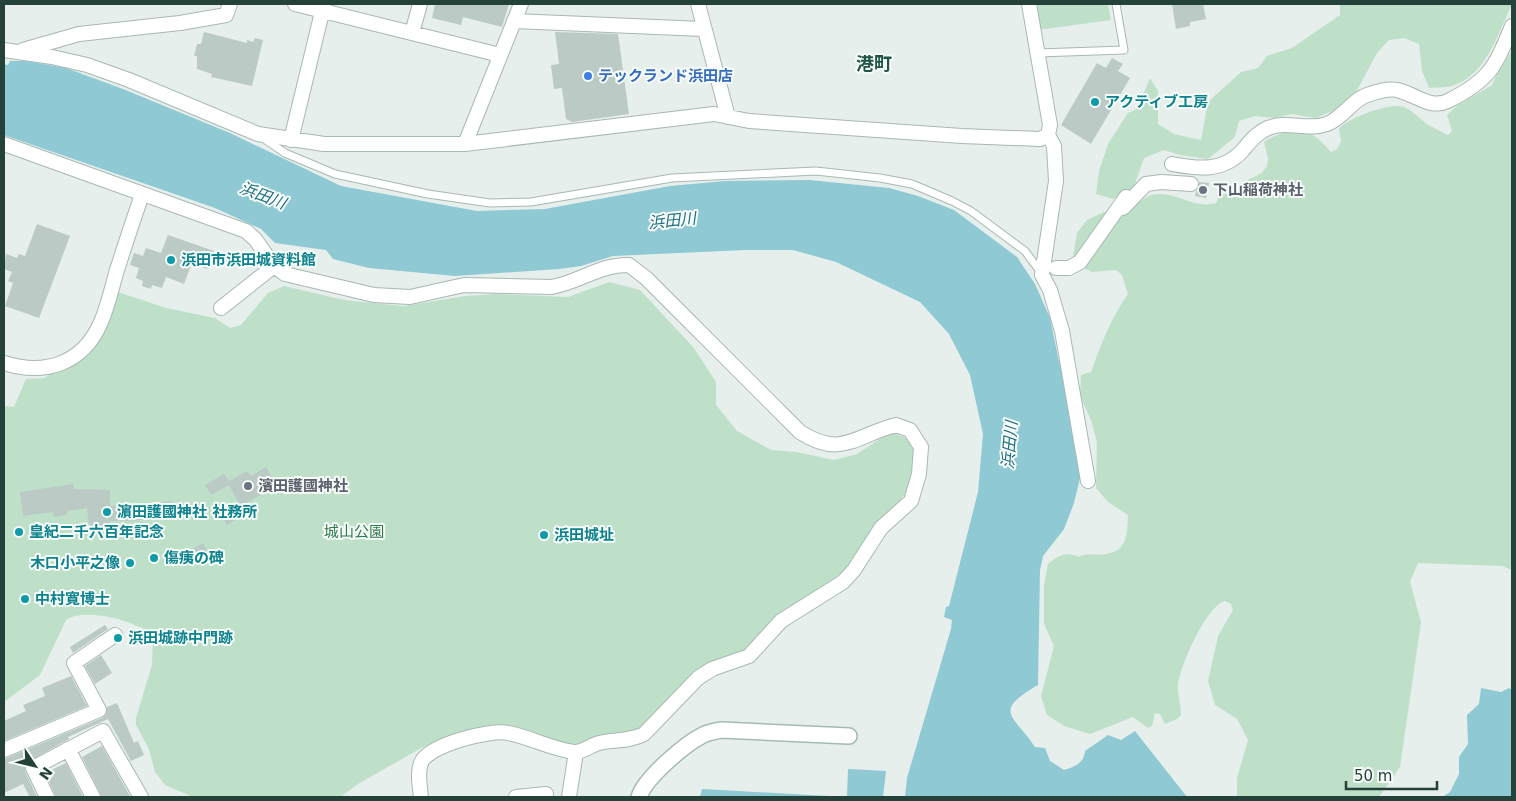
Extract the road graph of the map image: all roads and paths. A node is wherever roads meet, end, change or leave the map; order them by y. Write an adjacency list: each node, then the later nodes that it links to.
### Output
1 (230, 4): 13 (street)
2 (295, 4): 8 (street)
3 (420, 4): 12 (street)
4 (521, 4): 9 (street)
5 (698, 4): 11 (street)
6 (1029, 4): 14 (street)
7 (1116, 4): 14 (lane)
8 (324, 7): 12 (street); 19 (street)
9 (514, 21): 11 (street); 15 (street)
10 (1512, 26): 22 (street)
11 (703, 29): 16 (street)
12 (412, 33): 15 (street)
13 (11, 51): 17 (street)
14 (1038, 53): 18 (street)
15 (500, 55): 21 (street)
16 (728, 117): 18 (street); 21 (street)
17 (258, 134): 19 (street); 29 (lane)
18 (1048, 135): 29 (street)
19 (291, 140): 21 (street)
20 (4, 144): 24 (street)
21 (465, 144)
22 (1172, 164)
23 (1192, 184): 26 (street)
24 (142, 194): 27 (street); 31 (street)
25 (1126, 197): 26 (street)
26 (1117, 212): 28 (street)
27 (274, 266): 30 (street); 37 (street)
28 (1056, 268)
29 (1042, 275): 32 (street)
30 (221, 308)
31 (4, 363)
32 (1088, 482)
33 (115, 635): 36 (street)
34 (849, 736): 45 (street)
35 (68, 749): 39 (street); 40 (street); 41 (street)
36 (4, 750)
37 (576, 752): 42 (street); 44 (street)
38 (546, 794): 43 (street)
39 (47, 797)
40 (93, 797)
41 (141, 797)
42 (422, 797)
43 (516, 797)
44 (570, 797)
45 (639, 797)

